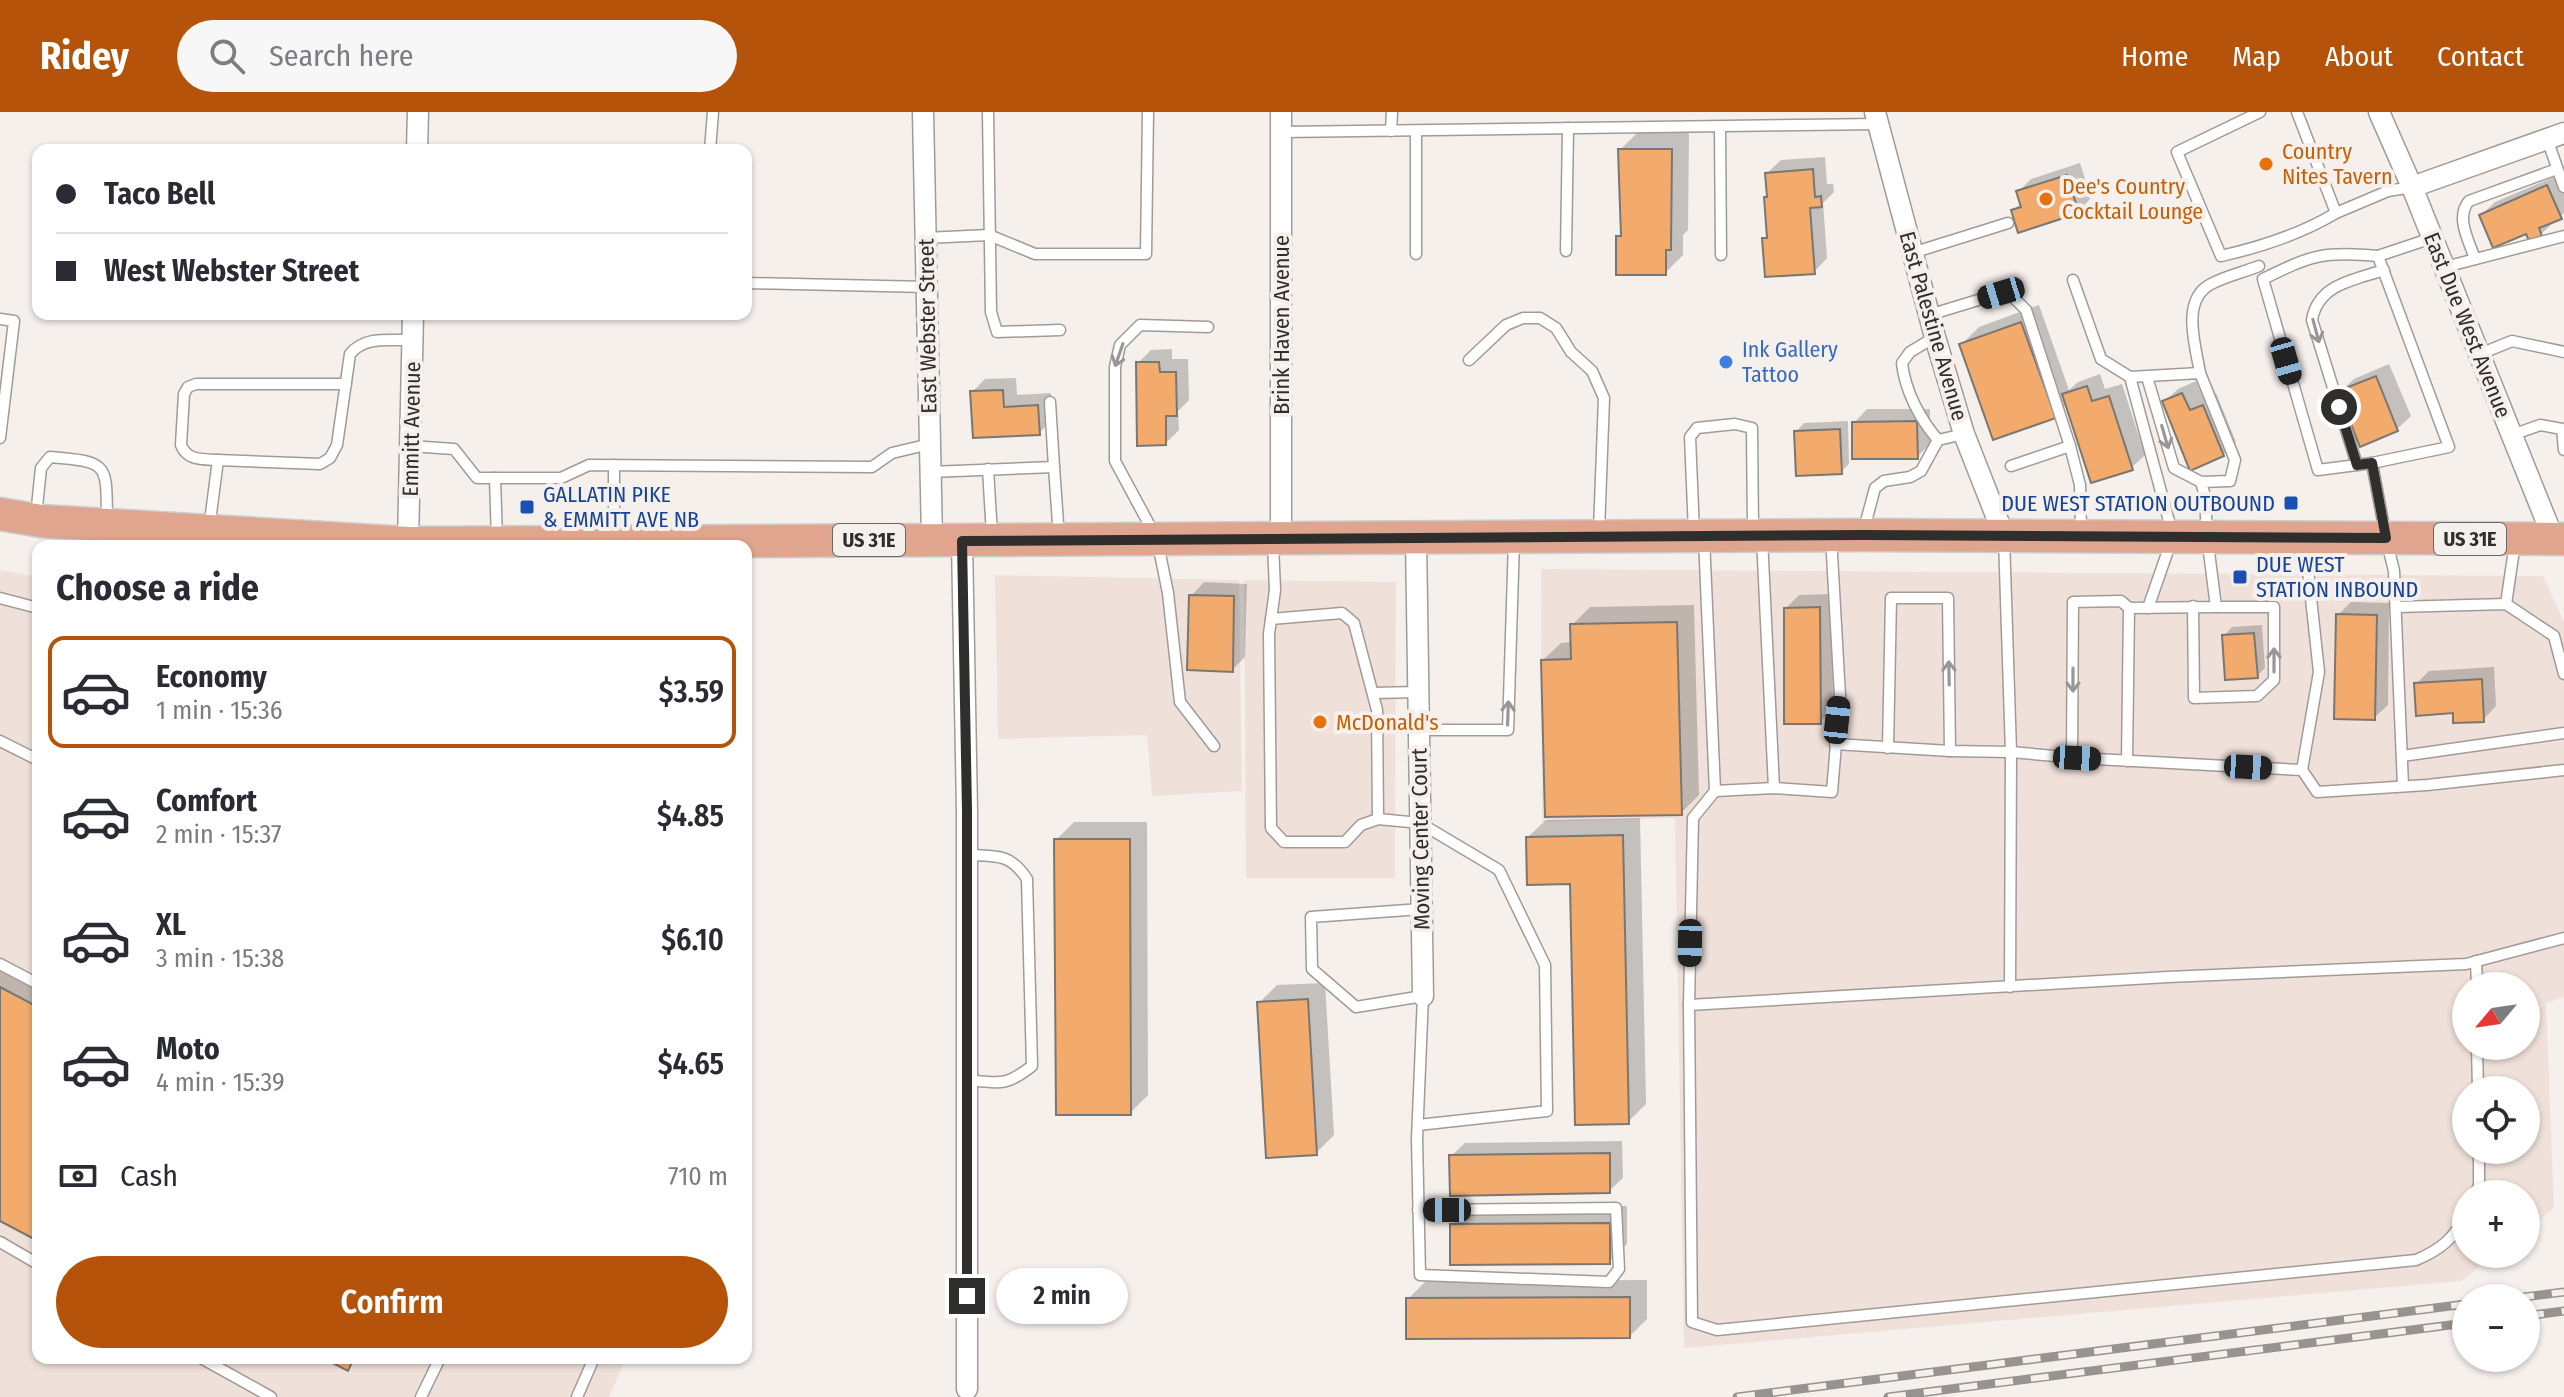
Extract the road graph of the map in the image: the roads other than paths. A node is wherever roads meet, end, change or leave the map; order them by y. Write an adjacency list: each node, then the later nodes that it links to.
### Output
1 (418, 112): 19 (street)
2 (713, 112): 20 (lane)
3 (923, 112): 29 (street, East Webster Street)
4 (988, 112): 26 (lane)
5 (1148, 112): 26 (lane)
6 (1392, 112): 16 (lane)
7 (1801, 112): 13 (lane)
8 (2260, 112): 30 (lane)
9 (2297, 112): 24 (lane)
10 (2379, 112): 22 (street, East Due West Avenue)
11 (1877, 118): 13 (lane); 32 (street, East Palestine Avenue)
12 (1281, 122): 16 (lane); 91 (street, Brink Haven Avenue)
13 (1804, 125): 15 (lane)
14 (1568, 128): 15 (lane); 17 (lane); 31 (lane)
15 (1720, 128): 34 (lane)
16 (1391, 131): 17 (lane)
17 (1416, 132): 33 (lane)
18 (2556, 136): 21 (lane); 22 (street)
19 (417, 144)
20 (710, 144)
21 (2557, 169): 23 (lane); 36 (lane)
22 (2412, 187): 24 (lane); 28 (street, East Due West Avenue)
23 (2564, 187)
24 (2336, 213): 30 (lane)
25 (2008, 223): 32 (lane)
26 (989, 235): 29 (lane); 48 (lane)
27 (2564, 236): 36 (lane)
28 (2433, 237): 35 (lane); 38 (street, East Due West Avenue)
29 (925, 238): 43 (street, East Webster Street)
30 (2254, 249): 37 (lane)
31 (1566, 251)
32 (1912, 253): 44 (street, East Palestine Avenue)
33 (1416, 254)
34 (1721, 255)
35 (2378, 256): 39 (lane); 40 (lane)
36 (2475, 259): 38 (lane)
37 (2259, 266): 40 (lane); 54 (lane)
38 (2445, 267): 52 (street, East Due West Avenue)
39 (2384, 270): 69 (lane); 71 (lane, one-way to 71)
40 (2263, 279): 71 (lane)
41 (2073, 280): 55 (lane)
42 (752, 283): 43 (lane)
43 (927, 287): 64 (street, East Webster Street)
44 (1929, 315): 49 (street, East Palestine Avenue); 66 (lane)
45 (0, 319): 62 (lane)
46 (413, 320): 50 (street, Emmitt Avenue)
47 (1208, 327): 95 (lane, one-way to 95)
48 (1060, 330)
49 (1935, 337): 60 (street, East Palestine Avenue); 63 (lane)
50 (413, 340): 57 (lane); 65 (street, Emmitt Avenue)
51 (2564, 352): 52 (lane)
52 (2480, 354): 61 (street, East Due West Avenue)
53 (1469, 360): 89 (lane)
54 (2200, 373): 56 (lane); 77 (lane)
55 (2130, 377): 56 (lane); 87 (lane)
56 (2147, 377): 77 (lane, one-way to 77)
57 (346, 384): 68 (lane); 68 (lane)
58 (1050, 402): 73 (lane)
59 (2563, 428): 61 (lane); 67 (lane)
60 (1964, 434): 63 (lane); 86 (street, East Palestine Avenue)
61 (2512, 435): 103 (street, East Due West Avenue)
62 (0, 438)
63 (1938, 440): 82 (lane)
64 (930, 444): 70 (lane); 75 (street, East Webster Street)
65 (410, 446): 76 (lane); 98 (street, Emmitt Avenue)
66 (2070, 446): 72 (lane); 83 (lane)
67 (2564, 450)
68 (218, 460): 81 (lane)
69 (2372, 463): 71 (lane); 94 (lane)
70 (614, 465): 76 (lane); 100 (lane)
71 (2357, 465)
72 (2011, 466)
73 (1054, 467): 74 (lane); 102 (lane)
74 (988, 469): 75 (lane); 101 (lane)
75 (930, 472): 101 (street, East Webster Street)
76 (495, 478): 99 (lane)
77 (2201, 482): 88 (lane)
78 (0, 514): 79 (main road, US 31E)
79 (36, 520): 80 (main road, US 31E); 80 (lane)
80 (107, 524): 81 (main road, US 31E)
81 (209, 531): 97 (main road, US 31E)
82 (1847, 535): 85 (main road, US 31E); 86 (main road, US 31E); 121 (lane)
83 (2081, 535): 86 (main road, US 31E); 87 (main road, US 31E)
84 (1699, 536): 85 (main road, US 31E); 85 (lane); 89 (main road, US 31E); 134 (lane)
85 (1758, 536): 133 (lane)
86 (2004, 536): 125 (lane)
87 (2173, 536): 88 (main road, US 31E); 112 (lane)
88 (2207, 536): 90 (main road, US 31E); 109 (lane)
89 (1599, 537): 93 (main road, US 31E)
90 (2305, 537): 94 (main road, US 31E); 130 (lane)
91 (1277, 538): 92 (main road, US 31E); 95 (main road, US 31E); 113 (lane)
92 (1416, 538): 93 (main road, US 31E); 116 (street, Moving Center Court)
93 (1514, 538): 118 (lane, one-way to 93)
94 (2386, 538): 96 (main road, US 31E); 110 (lane)
95 (1157, 539): 102 (main road, US 31E); 122 (lane)
96 (2516, 539): 103 (main road, US 31E); 106 (lane)
97 (311, 540)
98 (408, 540)
99 (497, 540)
100 (594, 540)
101 (962, 540): 102 (main road, US 31E); 104 (main road, US 31E); 137 (street, East Webster Street)
102 (1059, 540)
103 (2559, 540)
104 (752, 542)
105 (0, 598): 107 (lane)
106 (2506, 604): 110 (lane); 114 (lane)
107 (32, 606)
108 (2193, 606): 109 (lane); 109 (lane, one-way to 109); 112 (lane)
109 (2216, 607)
110 (2396, 607): 126 (lane)
111 (2129, 608): 112 (lane); 128 (lane, one-way to 128); 129 (lane)
112 (2148, 608)
113 (1271, 619): 117 (lane); 135 (lane)
114 (2559, 633): 115 (lane)
115 (2564, 674)
116 (1418, 692): 117 (lane); 118 (street, Moving Center Court)
117 (1373, 693): 135 (lane)
118 (1419, 730): 136 (street, Moving Center Court)
119 (2564, 733): 126 (lane)
120 (0, 741): 127 (lane)
121 (1835, 744): 123 (lane); 133 (lane)
122 (1214, 746)
123 (1888, 748): 124 (lane); 124 (lane, one-way to 123)
124 (1950, 751): 125 (lane)
125 (2011, 752): 128 (lane); 144 (lane)
126 (2402, 756): 132 (lane)
127 (32, 757)
128 (2072, 758): 129 (lane)
129 (2127, 761): 130 (lane)
130 (2302, 770): 132 (lane)
131 (2564, 770): 132 (lane)
132 (2403, 786)
133 (1774, 788): 134 (lane)
134 (1715, 791): 146 (lane)
135 (1378, 819): 136 (lane)
136 (1420, 823): 138 (street, Moving Center Court); 148 (lane)
137 (967, 855): 147 (street, East Webster Street); 147 (lane)
138 (1421, 909): 145 (street, Moving Center Court); 145 (lane)
139 (2564, 938): 140 (lane)
140 (2476, 961): 142 (lane); 144 (lane)
141 (0, 964): 143 (lane)
142 (2476, 972)
143 (32, 981)
144 (2010, 987): 146 (lane)
145 (1423, 996): 148 (lane)
146 (1689, 1005): 150 (lane)
147 (967, 1080): 156 (street, East Webster Street)
148 (1418, 1125): 149 (lane)
149 (1418, 1210): 149 (lane)
150 (2452, 1235)
151 (0, 1242): 152 (lane)
152 (32, 1261)
153 (212, 1364): 157 (lane)
154 (437, 1364): 158 (lane)
155 (591, 1364): 159 (lane)
156 (967, 1389)
157 (271, 1397)
158 (421, 1397)
159 (577, 1397)

